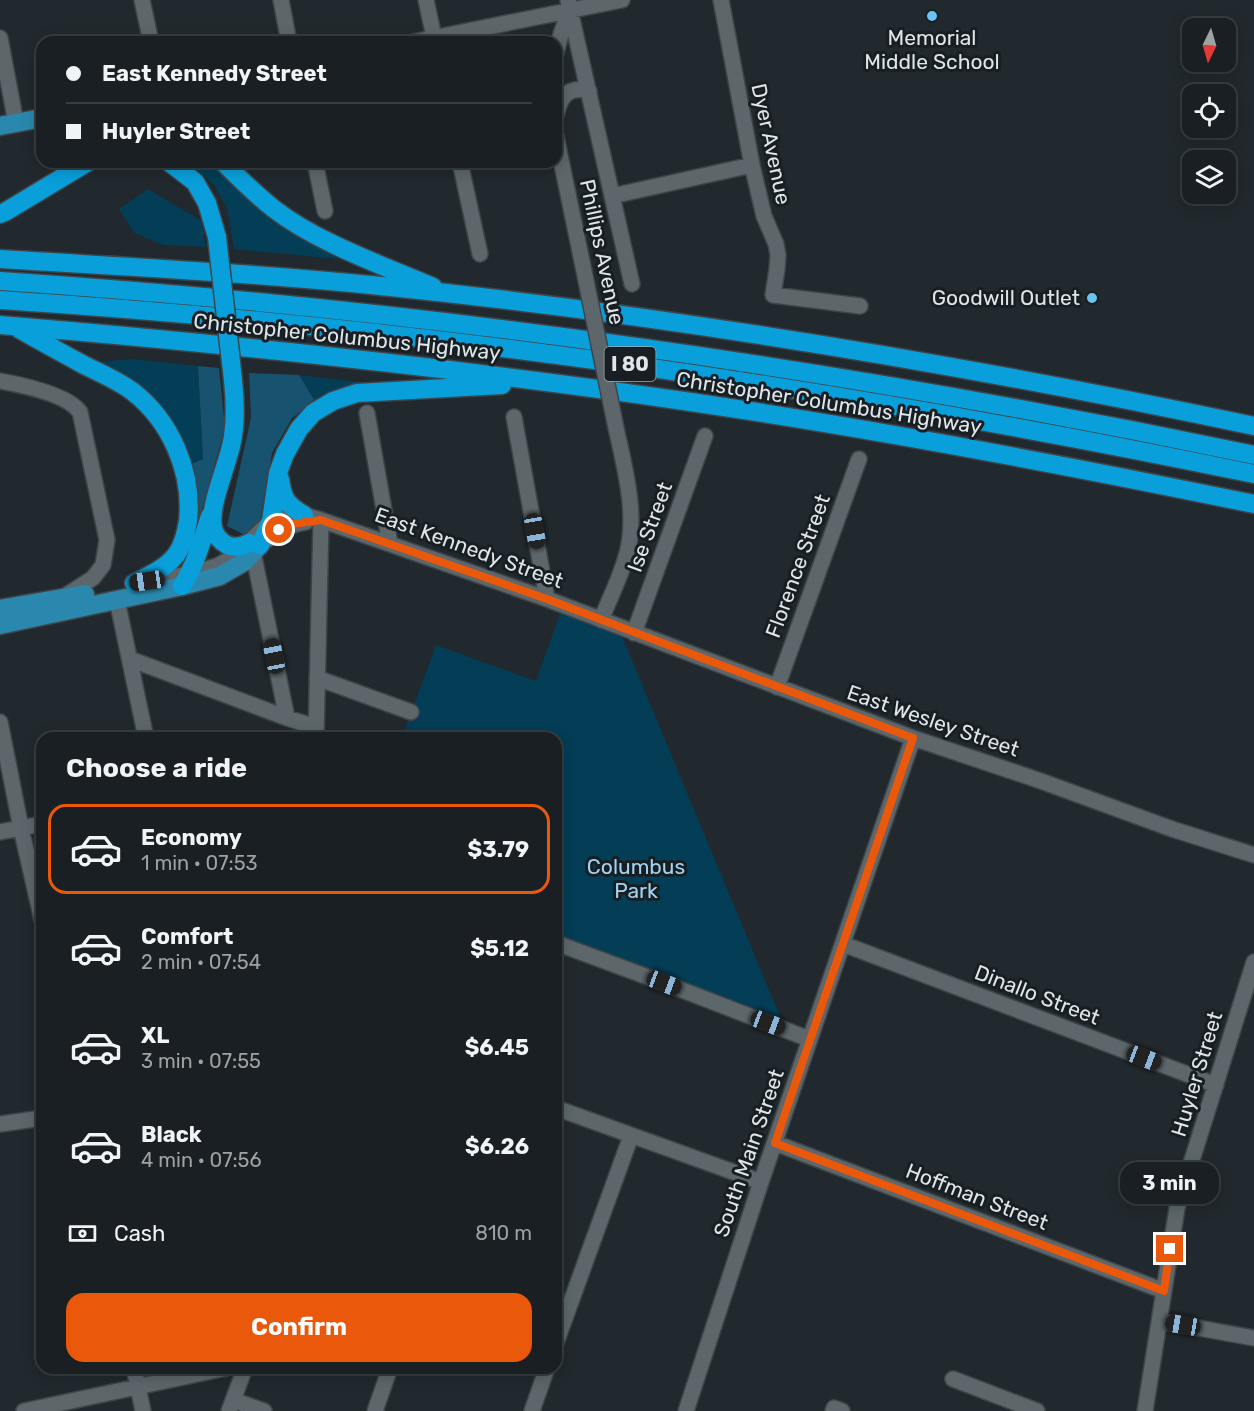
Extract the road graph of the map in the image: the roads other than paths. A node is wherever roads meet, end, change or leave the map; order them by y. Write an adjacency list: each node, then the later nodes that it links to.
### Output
1 (141, 0): 7 (street)
2 (281, 0): 8 (street)
3 (426, 0): 9 (street)
4 (622, 0): 6 (street)
5 (721, 0): 18 (street, Dyer Avenue)
6 (569, 5): 10 (street); 11 (street); 13 (street, Phillips Avenue)
7 (149, 36)
8 (289, 36)
9 (433, 36)
10 (449, 36)
11 (560, 36)
12 (0, 38): 16 (street)
13 (589, 91): 14 (street); 24 (street, Phillips Avenue)
14 (562, 100)
15 (36, 119): 16 (main road)
16 (8, 125)
17 (562, 165): 57 (street, Phillips Avenue, bridge)
18 (752, 165): 24 (street); 33 (street, Dyer Avenue)
19 (78, 168): 26 (highway)
20 (177, 168): 45 (highway, bridge)
21 (229, 168): 31 (highway)
22 (316, 168): 25 (street)
23 (461, 168): 27 (street)
24 (612, 196): 30 (street, Phillips Avenue)
25 (326, 211)
26 (0, 214)
27 (480, 254)
28 (0, 259): 31 (highway, I 80)
29 (0, 281): 41 (highway, Christopher Columbus Highway / I 80)
30 (632, 284)
31 (451, 294): 39 (highway, I 80)
32 (0, 300): 44 (highway, Christopher Columbus Highway / I 80)
33 (860, 306)
34 (7, 326): 36 (highway, Christopher Columbus Highway / I 80); 52 (highway)
35 (0, 381): 53 (street)
36 (549, 382): 43 (highway); 46 (highway, Christopher Columbus Highway / I 80)
37 (367, 413): 49 (street)
38 (514, 417): 54 (street)
39 (1254, 426)
40 (705, 436): 59 (street, Ise Street)
41 (1254, 455)
42 (859, 459): 62 (street, Florence Street)
43 (278, 473): 47 (highway); 48 (highway)
44 (1254, 474)
45 (216, 500): 50 (highway); 51 (highway)
46 (1254, 504)
47 (312, 517): 48 (street, East Kennedy Street); 49 (street, East Kennedy Street); 50 (street, East Kennedy Street); 61 (street)
48 (271, 521): 50 (highway)
49 (390, 544): 54 (street, East Kennedy Street)
50 (254, 547): 51 (main road, East Kennedy Street); 64 (street)
51 (186, 580): 52 (street, East Kennedy Street); 55 (main road, East Kennedy Street)
52 (134, 583): 53 (main road, East Kennedy Street)
53 (62, 598): 56 (main road, East Kennedy Street)
54 (547, 599): 57 (street, East Kennedy Street)
55 (117, 600): 58 (main road, East Kennedy Street); 60 (street)
56 (0, 609)
57 (601, 620): 59 (street, East Wesley Street)
58 (0, 624)
59 (634, 633): 62 (street, East Wesley Street)
60 (130, 659): 64 (street); 66 (street)
61 (317, 678): 63 (street); 68 (street)
62 (777, 687): 69 (street, East Wesley Street)
63 (411, 712)
64 (287, 718): 67 (street)
65 (0, 722): 71 (street)
66 (145, 732)
67 (314, 732)
68 (316, 732)
69 (913, 738): 73 (street, East Wesley Street); 75 (street, South Main Street)
70 (36, 825): 71 (street)
71 (21, 828): 72 (street); 74 (street)
72 (0, 832)
73 (1254, 855)
74 (36, 894)
75 (843, 944): 78 (street, South Main Street); 79 (street, Dinallo Street)
76 (562, 945): 78 (street)
77 (1254, 962): 79 (street, Huyler Street)
78 (809, 1039): 84 (street, South Main Street)
79 (1216, 1085): 86 (street, Huyler Street)
80 (562, 1110): 83 (street)
81 (36, 1119): 82 (street)
82 (0, 1124)
83 (631, 1136): 85 (street); 88 (street)
84 (775, 1143): 85 (street, South Main Street); 86 (street, Hoffman Street)
85 (761, 1182): 103 (street, South Main Street)
86 (1164, 1291): 87 (street, Huyler Street)
87 (1160, 1321): 89 (street); 105 (street, Huyler Street)
88 (562, 1326)
89 (1254, 1338)
90 (135, 1374): 96 (street)
91 (198, 1374): 96 (street)
92 (242, 1374): 97 (street)
93 (388, 1374): 101 (street)
94 (545, 1374): 102 (street)
95 (953, 1378): 104 (street)
96 (138, 1387): 98 (street); 99 (street)
97 (231, 1406): 100 (street)
98 (24, 1411)
99 (143, 1411)
100 (264, 1411)
101 (375, 1411)
102 (532, 1411)
103 (687, 1411)
104 (1037, 1411)
105 (1145, 1411)

